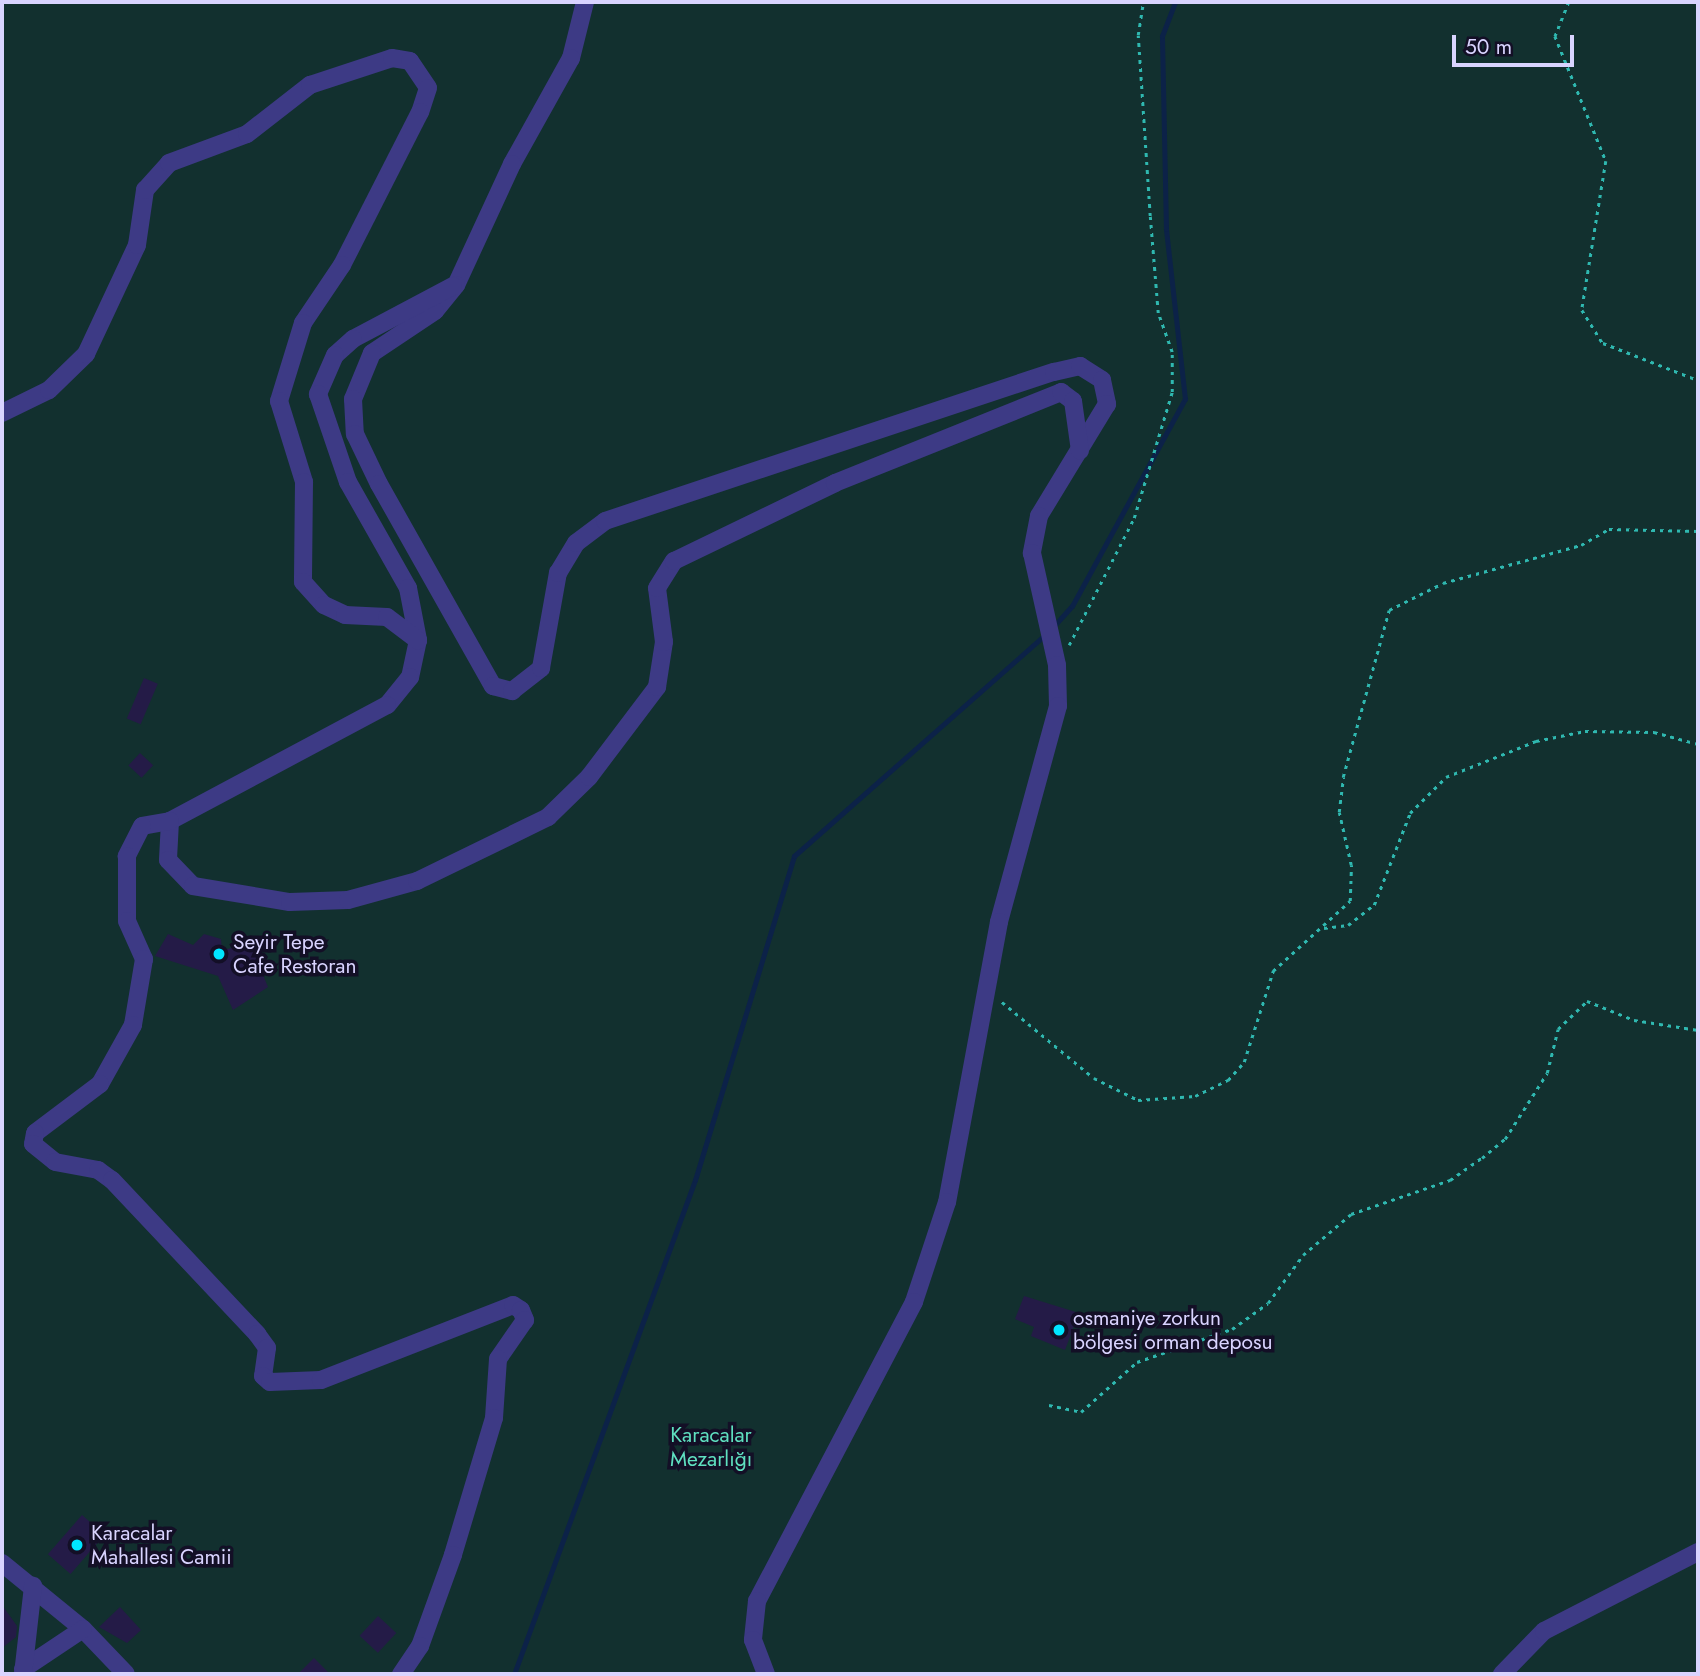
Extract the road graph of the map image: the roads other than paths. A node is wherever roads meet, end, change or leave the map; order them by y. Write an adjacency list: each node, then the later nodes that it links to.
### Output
1 (584, 2): 2 (street)
2 (456, 285): 4 (street); 5 (street)
3 (2, 413): 5 (street)
4 (1080, 451): 6 (street); 14 (street)
5 (418, 640): 6 (street)
6 (170, 821): 13 (street)
7 (1696, 1557): 15 (street)
8 (2, 1563): 9 (street)
9 (33, 1586): 10 (street); 11 (street)
10 (83, 1629): 11 (street); 12 (street)
11 (23, 1672)
12 (126, 1674)
13 (401, 1674)
14 (766, 1674)
15 (1502, 1674)

